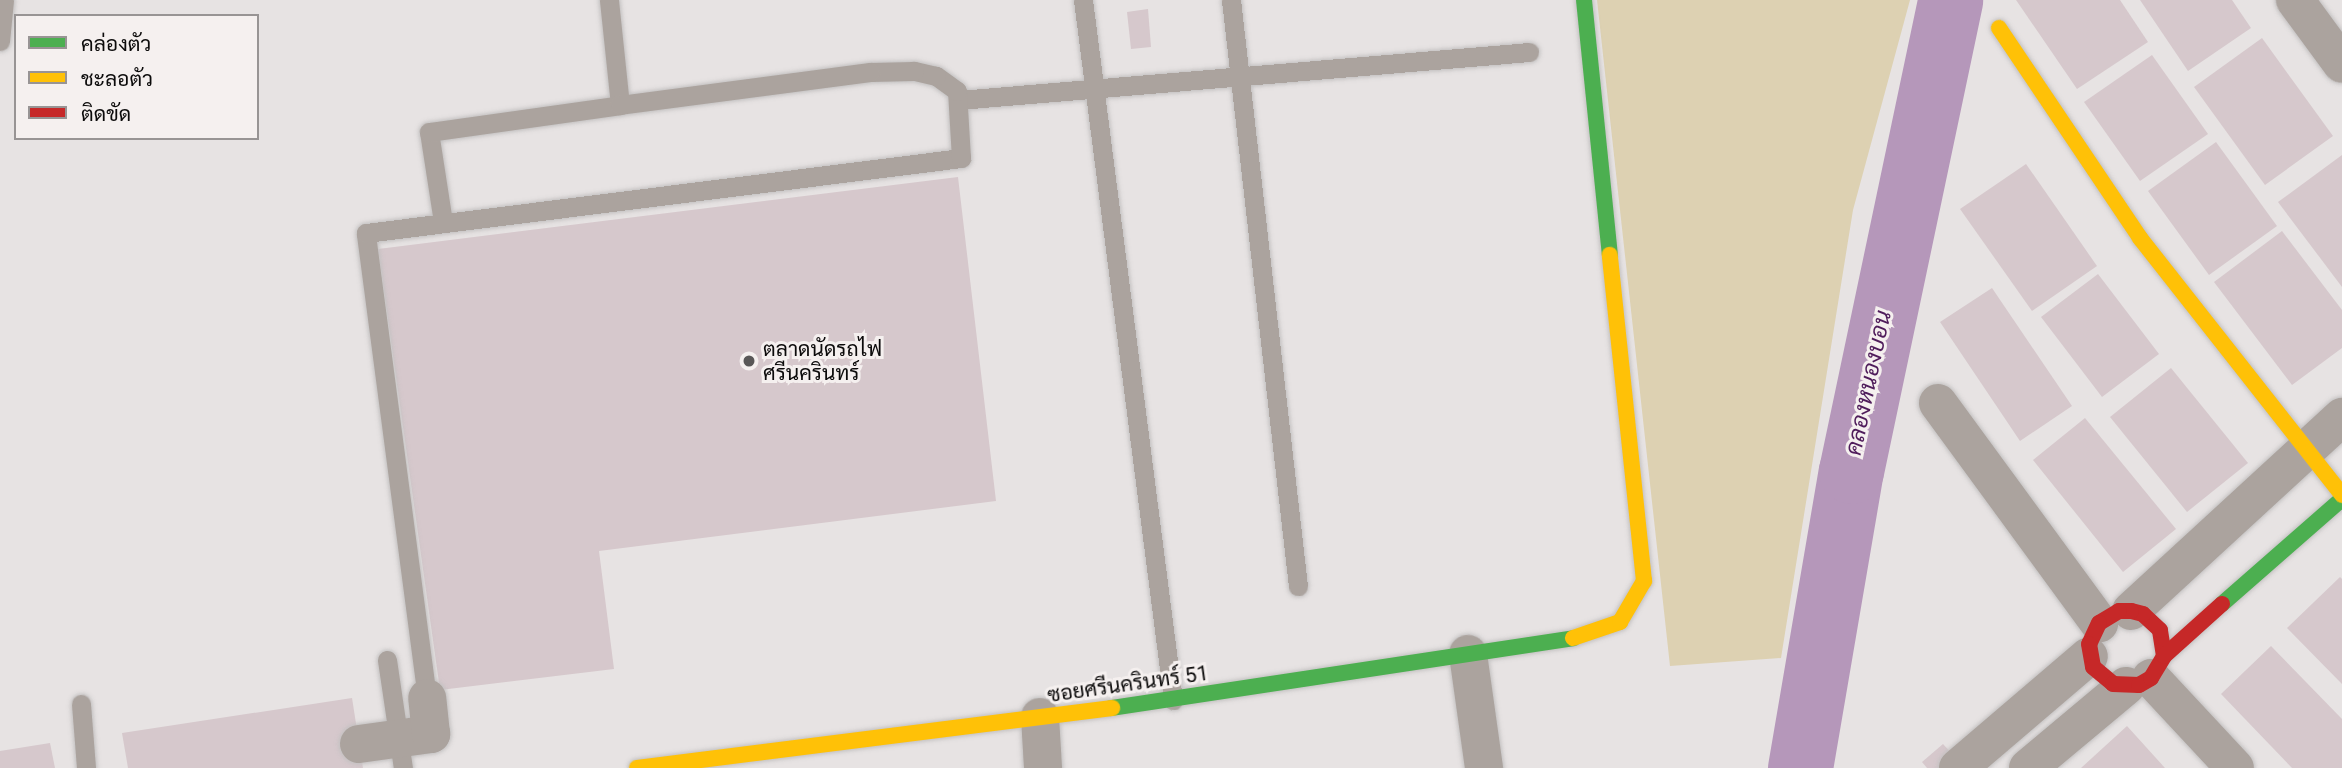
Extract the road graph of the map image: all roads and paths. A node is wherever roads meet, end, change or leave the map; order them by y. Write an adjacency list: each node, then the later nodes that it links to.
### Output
1 (4, 0): 8 (lane)
2 (609, 0): 14 (lane)
3 (1083, 0): 12 (lane)
4 (1231, 0): 11 (lane)
5 (1584, 0): 22 (street, ซอยศรีนครินทร์ 51)
6 (2295, 0): 10 (street)
7 (1999, 28): 18 (street)
8 (0, 41)
9 (1530, 52): 11 (lane)
10 (2342, 64)
11 (1240, 74): 12 (lane); 20 (lane)
12 (1094, 88): 13 (lane); 26 (lane)
13 (959, 100): 14 (lane); 15 (lane)
14 (620, 105): 15 (lane)
15 (443, 222): 25 (lane)
16 (1938, 403): 21 (street)
17 (2342, 417): 18 (street)
18 (2304, 452): 19 (street); 21 (street)
19 (2342, 497): 24 (street)
20 (1298, 586)
21 (2106, 630): 24 (street); 24 (street); 35 (street)
22 (1468, 654): 26 (street, ซอยศรีนครินทร์ 51); 34 (street)
23 (387, 660): 30 (lane)
24 (2147, 674): 36 (street); 37 (street)
25 (427, 698): 30 (street)
26 (1173, 700): 28 (street, ซอยศรีนครินทร์ 51)
27 (81, 704): 31 (lane)
28 (1040, 717): 32 (street, ซอยศรีนครินทร์ 51); 33 (street)
29 (359, 744): 30 (street)
30 (400, 753)
31 (86, 768)
32 (637, 768)
33 (1043, 768)
34 (1484, 768)
35 (1958, 768)
36 (2028, 768)
37 (2235, 768)

